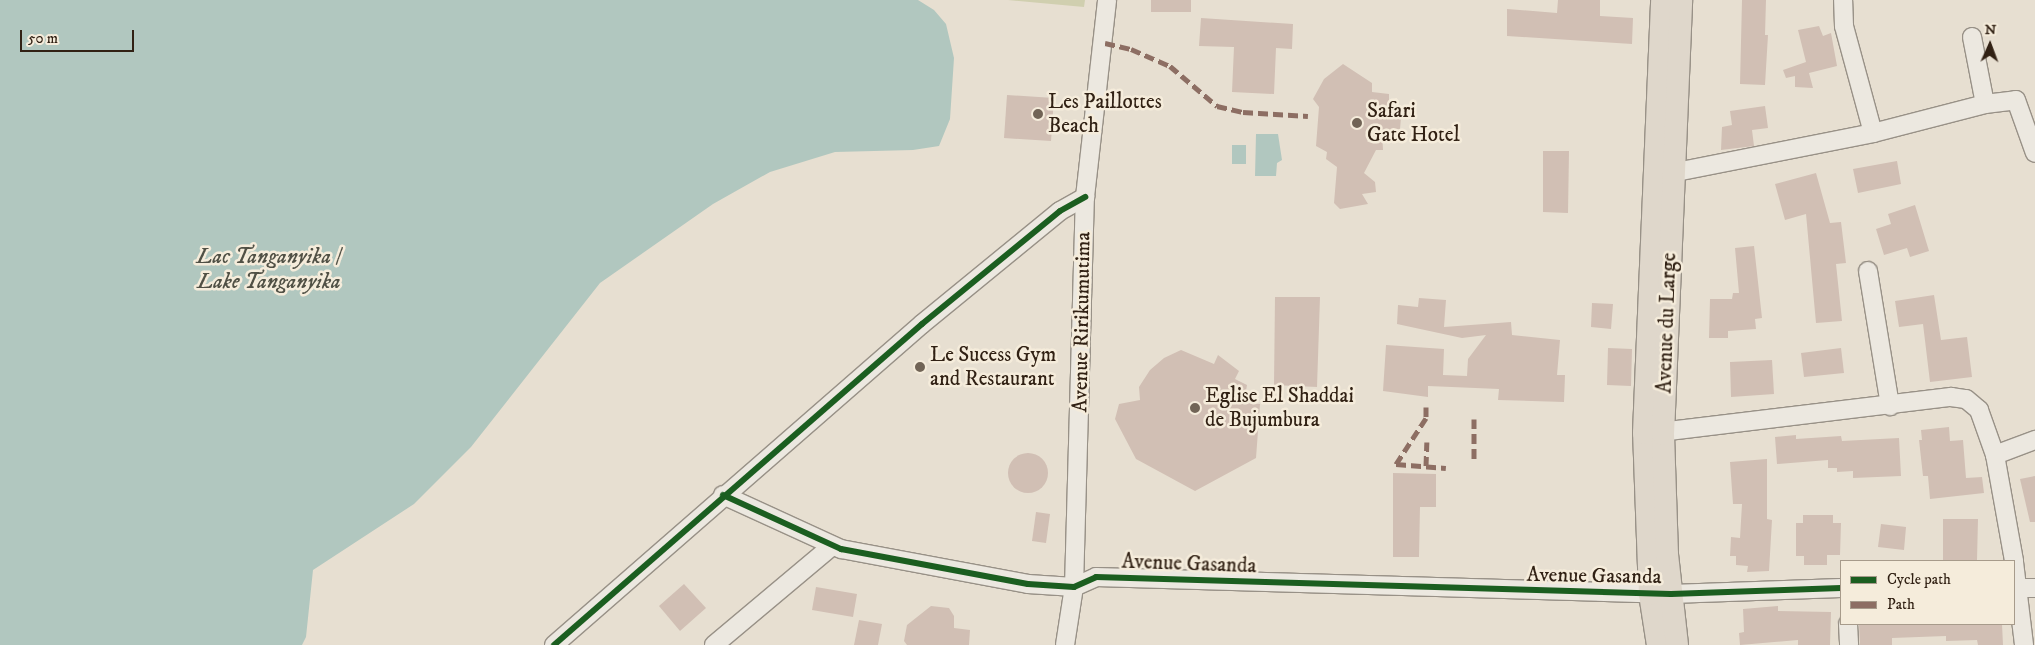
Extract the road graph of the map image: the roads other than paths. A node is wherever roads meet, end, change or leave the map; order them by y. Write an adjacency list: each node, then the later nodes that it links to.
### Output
1 (1107, 0): 10 (street, Avenue Ririkumutima)
2 (1662, 0): 9 (main road, Avenue du Large)
3 (1681, 0): 9 (main road, Avenue du Large)
4 (1843, 0): 7 (street)
5 (1972, 37): 6 (street)
6 (1984, 104): 7 (street); 8 (street)
7 (1873, 133): 9 (street)
8 (2035, 153)
9 (1663, 175): 13 (main road, Avenue du Large)
10 (1085, 197): 16 (street); 20 (street, Avenue Ririkumutima)
11 (1868, 270): 12 (street)
12 (1890, 406): 13 (street); 15 (street)
13 (1653, 433): 23 (main road, Avenue du Large)
14 (2035, 440): 15 (street)
15 (1995, 455): 18 (street)
16 (722, 495): 17 (street, Avenue Gasanda); 25 (street)
17 (832, 546): 20 (street, Avenue Gasanda); 26 (street)
18 (2014, 560)
19 (2015, 565): 22 (street)
20 (1074, 586): 23 (street, Avenue Gasanda); 27 (street, Avenue Ririkumutima)
21 (1840, 588): 23 (street, Avenue Gasanda)
22 (2022, 588): 31 (street)
23 (1661, 594): 28 (main road, Avenue du Large); 29 (main road, Avenue du Large)
24 (1848, 625): 30 (street)
25 (554, 645)
26 (714, 645)
27 (1065, 645)
28 (1658, 645)
29 (1677, 645)
30 (1849, 645)
31 (2024, 645)

